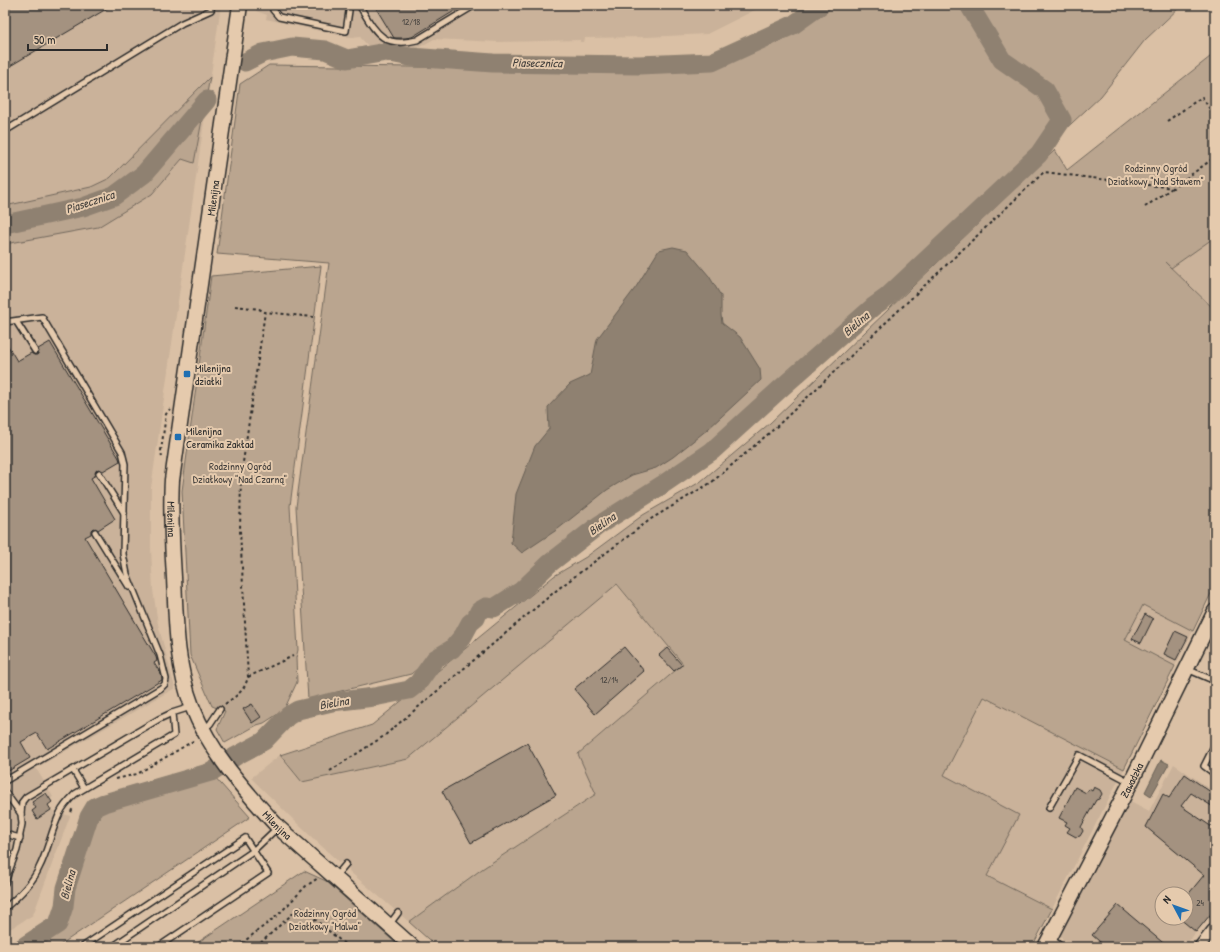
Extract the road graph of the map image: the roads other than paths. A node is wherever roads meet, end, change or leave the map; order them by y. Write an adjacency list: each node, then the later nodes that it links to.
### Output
1 (212, 5): 7 (lane)
2 (240, 5): 18 (street, Milenijna)
3 (273, 5): 6 (lane)
4 (359, 5): 5 (lane)
5 (475, 5)
6 (349, 11)
7 (5, 130)
8 (16, 321): 9 (lane); 10 (lane); 12 (lane)
9 (5, 322)
10 (35, 351)
11 (99, 473): 12 (lane)
12 (124, 514): 14 (lane)
13 (94, 532): 14 (lane)
14 (136, 598): 25 (lane)
15 (1215, 611): 16 (street, Zawadzka)
16 (1186, 669): 17 (lane); 26 (street, Zawadzka)
17 (1215, 680)
18 (192, 707): 20 (lane); 21 (street, Milenijna)
19 (220, 709): 21 (lane)
20 (172, 713): 23 (lane); 27 (lane)
21 (201, 733): 31 (street, Milenijna)
22 (1215, 744): 24 (lane)
23 (73, 770): 27 (lane); 30 (lane)
24 (1215, 774)
25 (5, 781)
26 (1130, 782): 29 (lane); 44 (street, Zawadzka)
27 (84, 788): 40 (lane)
28 (5, 792): 30 (lane)
29 (1049, 808)
30 (20, 814): 33 (lane)
31 (278, 827): 34 (lane); 37 (street, Milenijna)
32 (5, 834): 33 (lane)
33 (20, 838): 36 (lane)
34 (253, 851): 45 (lane); 46 (lane); 47 (lane)
35 (346, 864): 37 (lane)
36 (9, 872): 38 (lane); 39 (lane)
37 (331, 874): 42 (street, Milenijna)
38 (5, 876)
39 (5, 883)
40 (5, 908)
41 (398, 913): 42 (lane)
42 (388, 925): 48 (street, Milenijna)
43 (1215, 927): 50 (street)
44 (1048, 943): 49 (lane)
45 (82, 947)
46 (112, 947)
47 (158, 947)
48 (412, 947)
49 (1062, 947)
50 (1199, 947)

